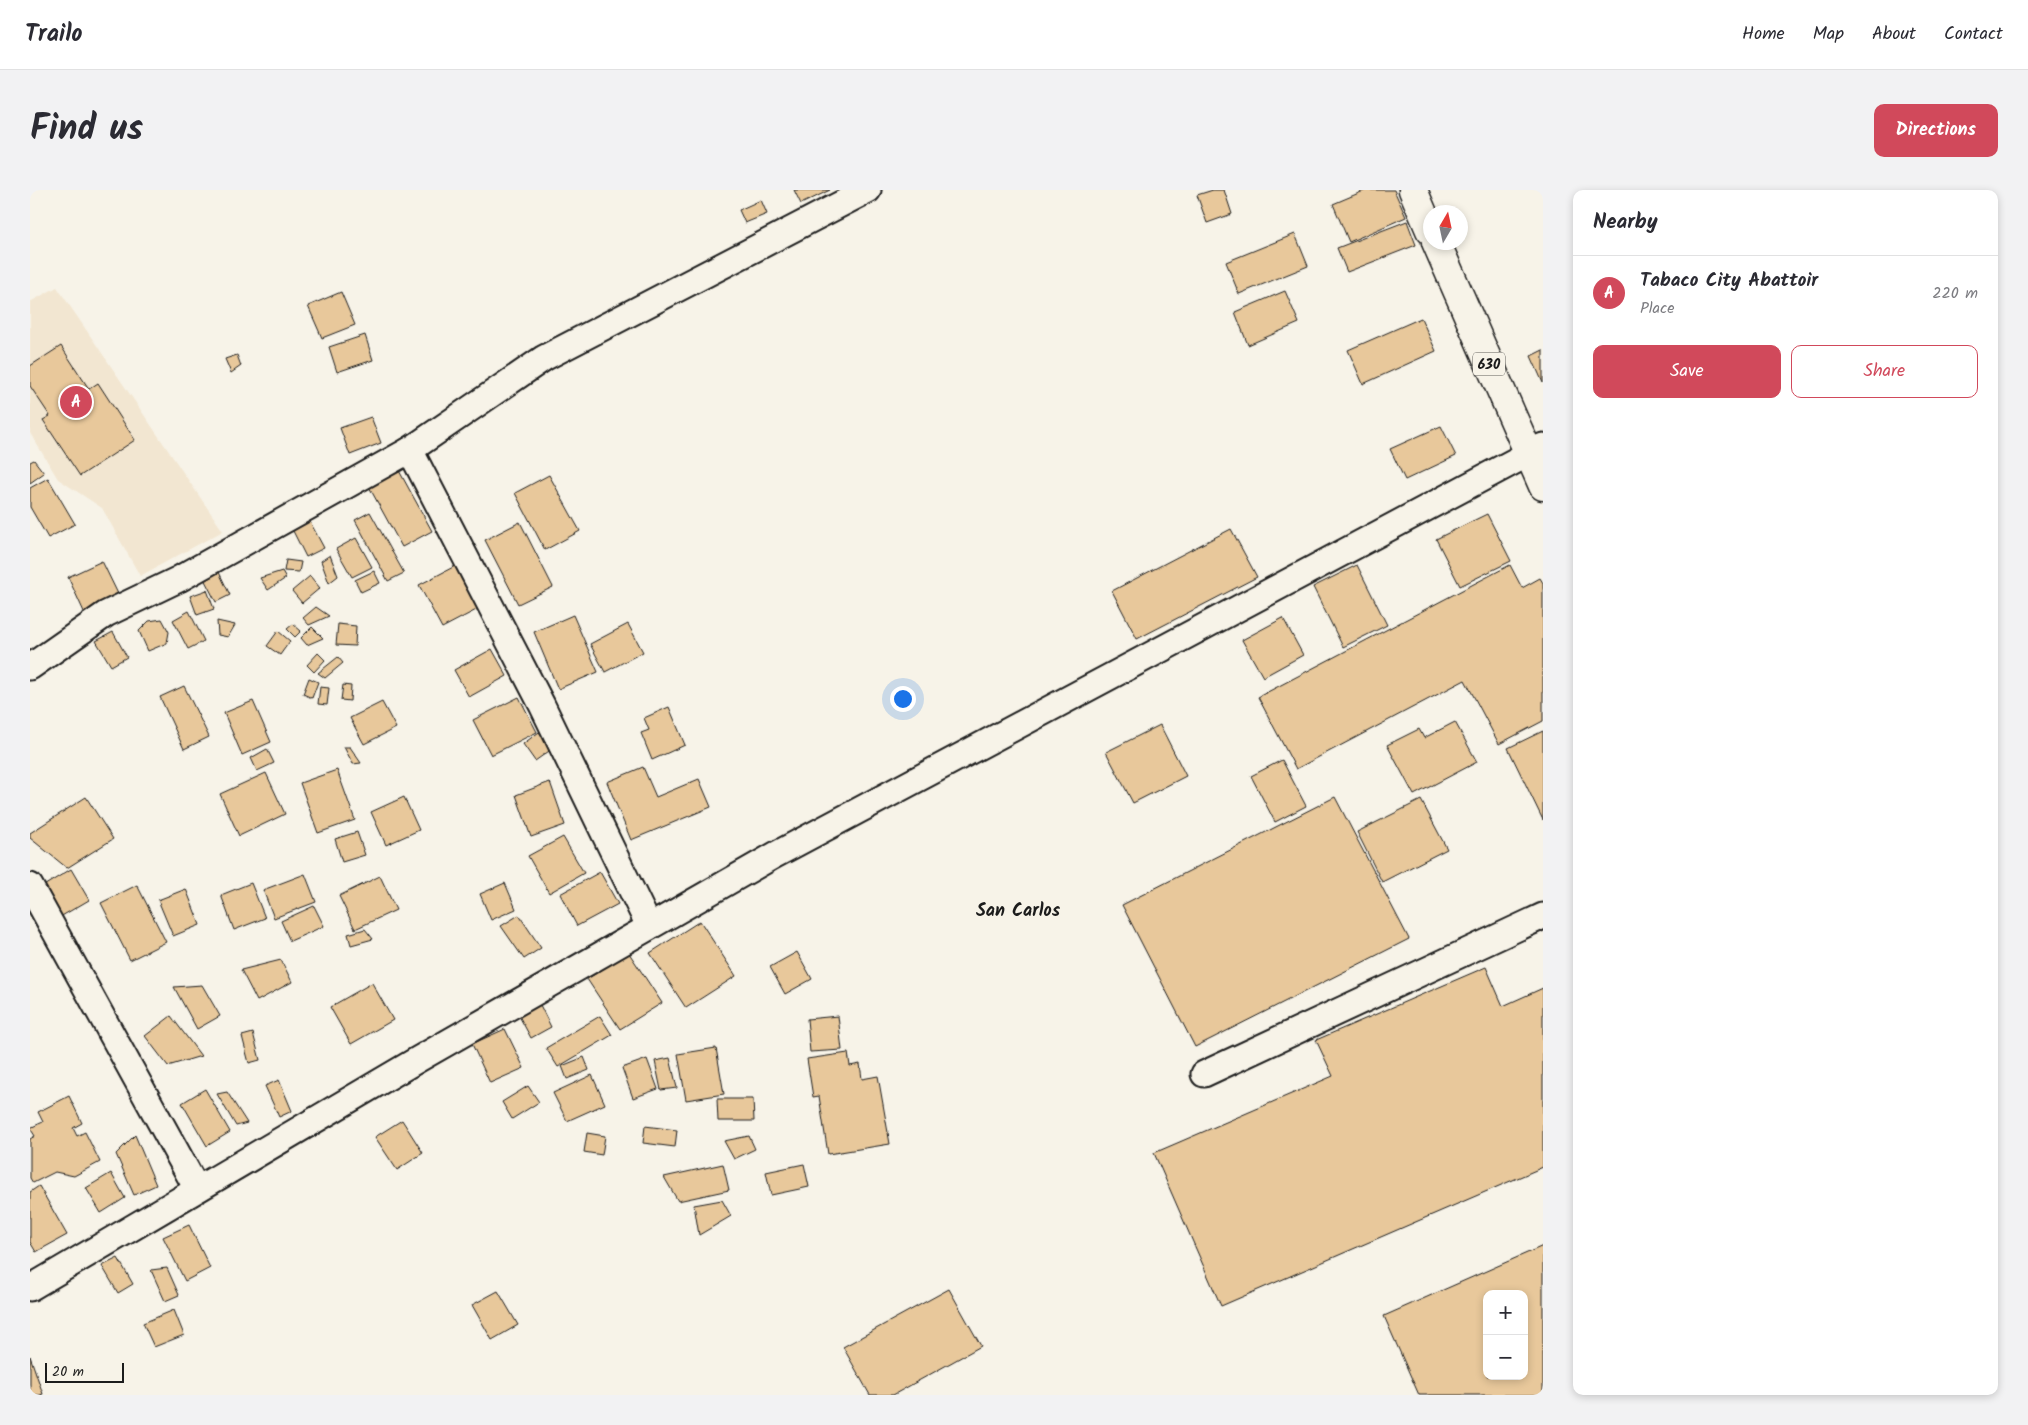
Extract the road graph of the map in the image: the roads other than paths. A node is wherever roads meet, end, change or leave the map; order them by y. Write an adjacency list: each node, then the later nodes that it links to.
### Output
1 (868, 190): 5 (street)
2 (1413, 190): 3 (main road)
3 (1423, 214)
4 (1440, 250): 6 (main road, 630)
5 (410, 450): 8 (street); 11 (street)
6 (1536, 451): 7 (main road, 630); 11 (street)
7 (1543, 486)
8 (30, 667)
9 (30, 886): 13 (street)
10 (1543, 916): 12 (street)
11 (649, 926): 13 (street)
12 (1204, 1074)
13 (196, 1189): 14 (street)
14 (30, 1288)

